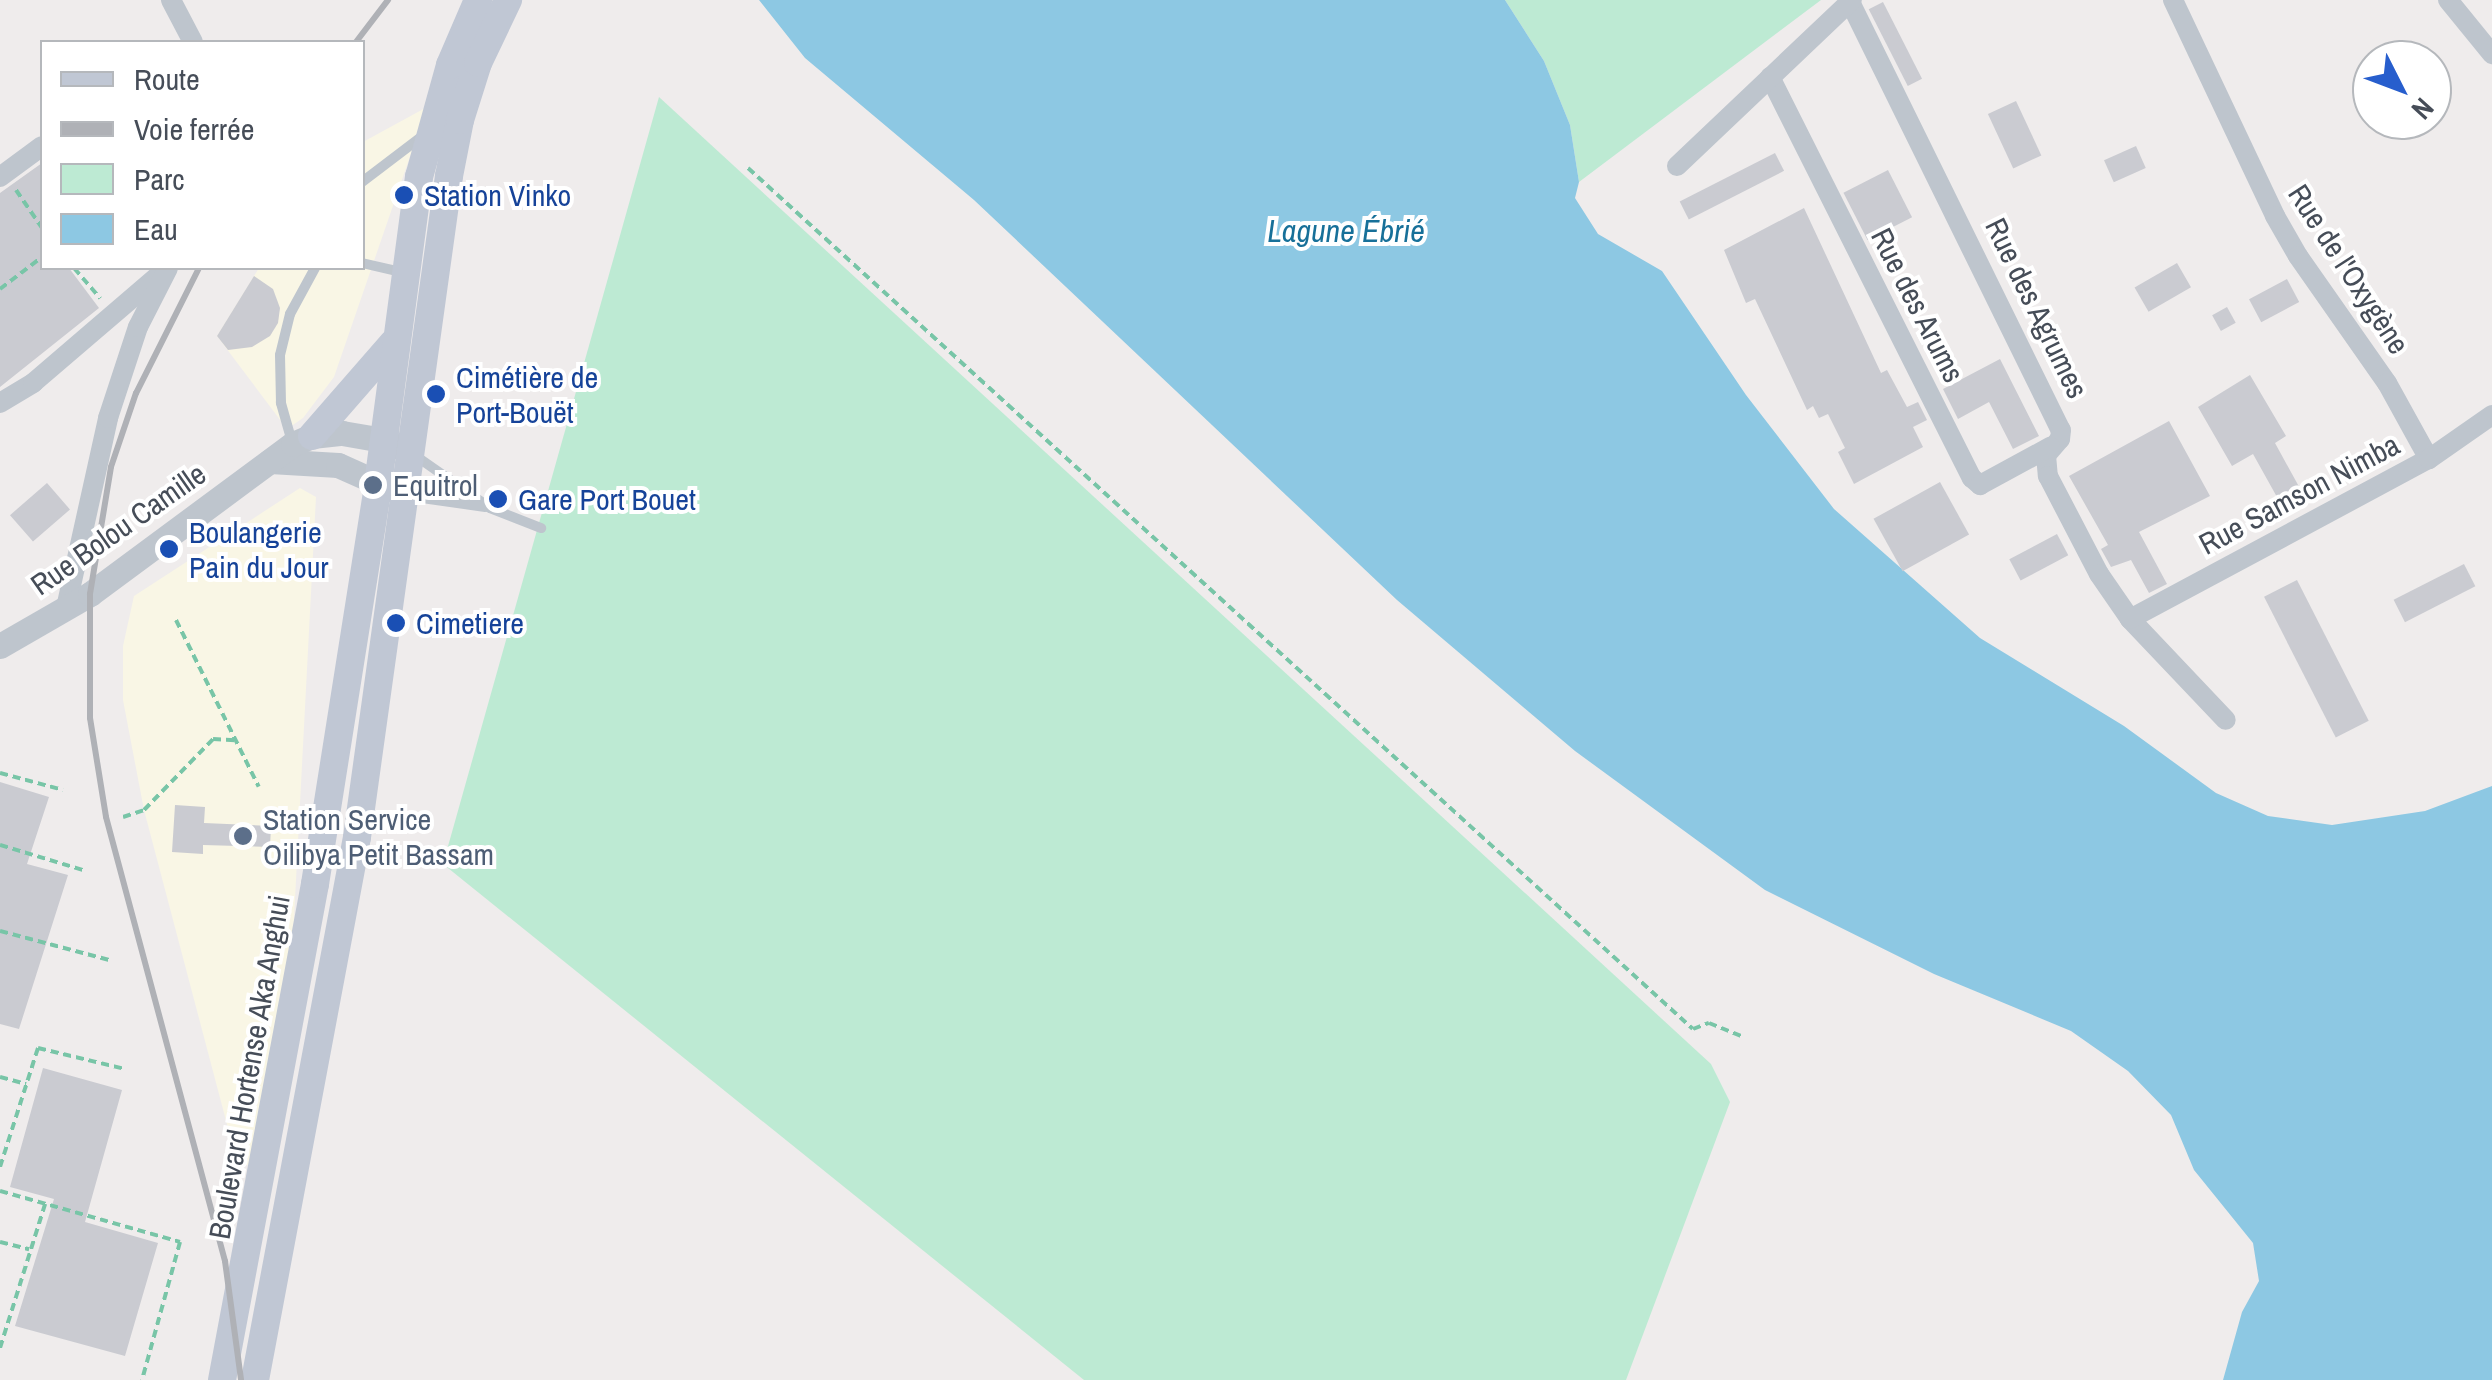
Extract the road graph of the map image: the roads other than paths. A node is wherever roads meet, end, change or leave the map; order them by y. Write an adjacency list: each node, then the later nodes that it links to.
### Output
1 (171, 0): 7 (street)
2 (478, 0): 10 (main road, Boulevard Hortense Aka Anghui)
3 (508, 0): 26 (main road)
4 (2172, 0): 27 (street, Rue de l'Oxygène)
5 (2448, 0): 8 (street)
6 (1851, 1): 9 (street); 25 (street, Rue des Agrumes)
7 (191, 40)
8 (2492, 54)
9 (1770, 77): 12 (street); 25 (street, Rue des Arums)
10 (429, 131): 14 (lane); 19 (main road, Boulevard Hortense Aka Anghui)
11 (40, 148): 13 (street)
12 (1677, 166)
13 (2, 176)
14 (365, 180)
15 (365, 264): 19 (lane)
16 (166, 270): 21 (street)
17 (167, 270): 33 (street)
18 (314, 270): 23 (lane)
19 (406, 273): 20 (main road, Boulevard Hortense Aka Anghui)
20 (394, 342): 23 (main road); 24 (main road, Boulevard Hortense Aka Anghui)
21 (0, 402)
22 (2492, 415): 27 (street, Rue Samson Nimba)
23 (302, 440): 24 (street); 28 (street, Rue Bolou Camille)
24 (383, 440): 26 (street); 29 (main road, Boulevard Hortense Aka Anghui)
25 (2050, 447): 34 (street, Rue des Agrumes)
26 (413, 454): 30 (main road); 31 (lane)
27 (2429, 459): 34 (street, Rue Samson Nimba)
28 (270, 461): 29 (street); 33 (street, Rue Bolou Camille)
29 (378, 484): 30 (street); 37 (main road, Boulevard Hortense Aka Anghui)
30 (407, 496): 31 (lane); 38 (main road)
31 (490, 508): 32 (lane)
32 (541, 528)
33 (66, 608): 35 (street, Rue Bolou Camille)
34 (2130, 619): 36 (street, Rue des Agrumes)
35 (0, 646)
36 (2226, 720)
37 (230, 1376)
38 (254, 1380)

